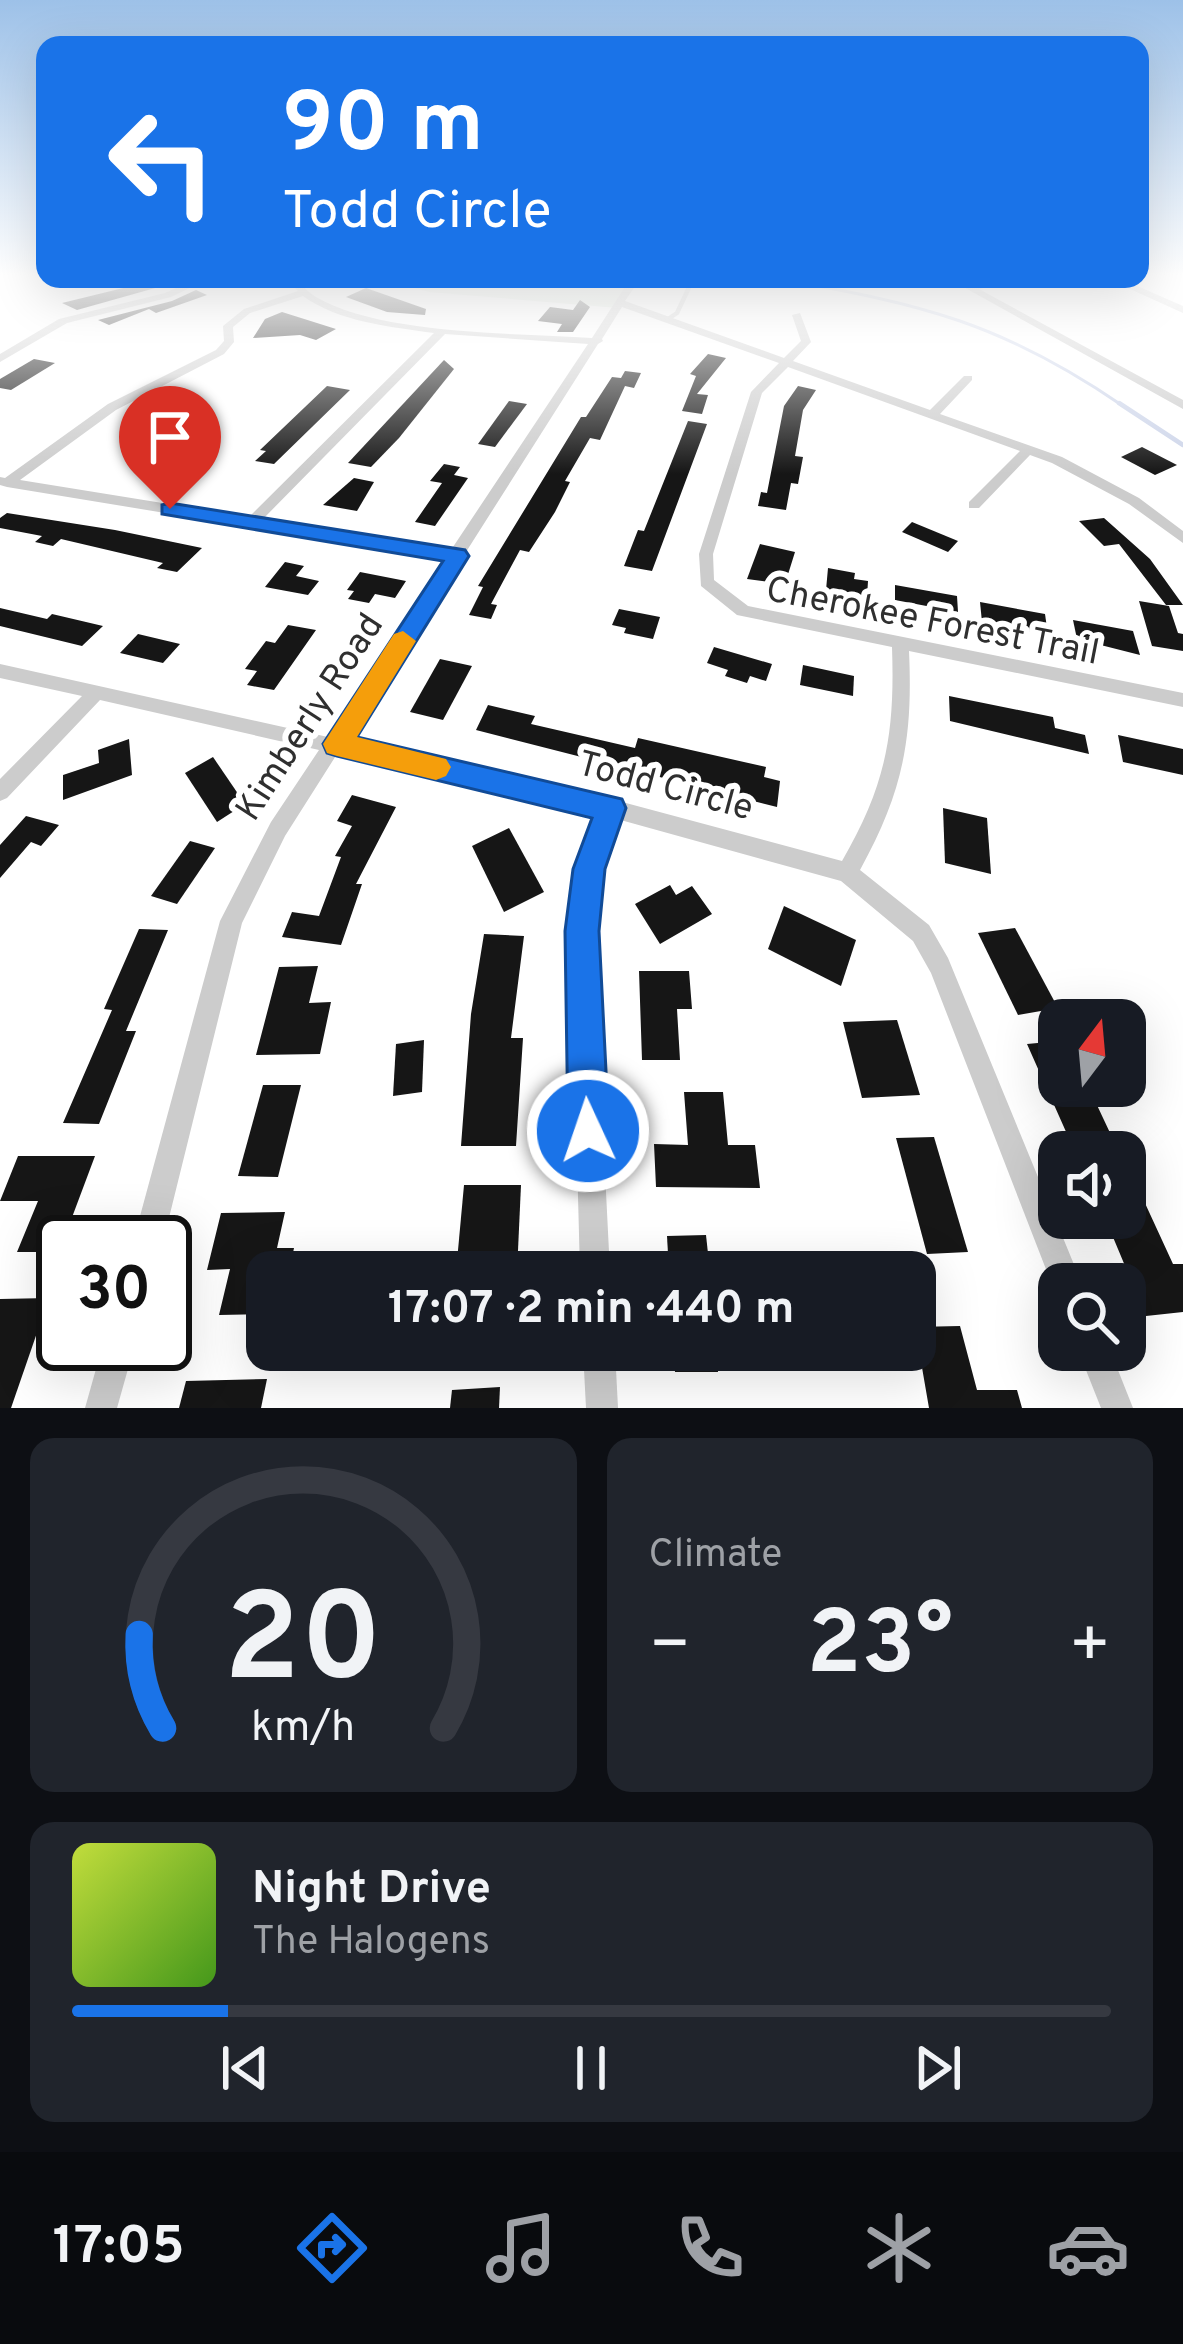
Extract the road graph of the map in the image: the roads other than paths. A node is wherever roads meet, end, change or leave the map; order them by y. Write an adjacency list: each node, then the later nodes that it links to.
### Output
1 (27, 343): 8 (street)
2 (229, 343): 14 (street)
3 (429, 343): 16 (street)
4 (597, 343): 18 (street, Kimberly Road)
5 (734, 343): 9 (street)
6 (803, 343): 9 (street)
7 (1069, 343): 11 (street)
8 (0, 359)
9 (787, 361): 12 (street); 19 (street, Cherokee Forest Trail)
10 (968, 378): 12 (street)
11 (1183, 405)
12 (933, 414): 13 (street)
13 (1028, 448): 15 (street); 17 (street)
14 (3, 482): 16 (street)
15 (974, 505)
16 (251, 523): 18 (street)
17 (1183, 538)
18 (458, 556): 23 (street, Kimberly Road)
19 (900, 645): 22 (street, Cherokee Forest Trail); 26 (street)
20 (0, 671): 21 (street, Todd Circle)
21 (96, 693): 23 (street, Todd Circle); 24 (street)
22 (1183, 700)
23 (337, 744): 25 (street, Todd Circle); 27 (street, Kimberly Road)
24 (0, 792)
25 (611, 808): 26 (street, Todd Circle); 28 (street)
26 (847, 873): 29 (street, Todd Circle)
27 (155, 1215)
28 (594, 1251)
29 (1059, 1263)
30 (111, 1371): 33 (street)
31 (600, 1371): 34 (street)
32 (1102, 1371): 35 (street)
33 (101, 1408)
34 (602, 1408)
35 (1117, 1408)

